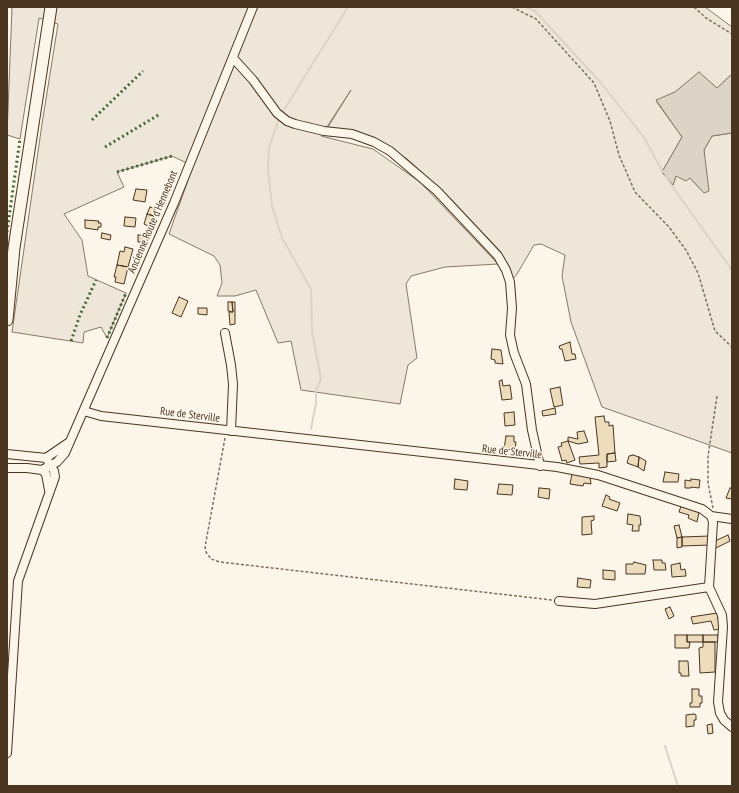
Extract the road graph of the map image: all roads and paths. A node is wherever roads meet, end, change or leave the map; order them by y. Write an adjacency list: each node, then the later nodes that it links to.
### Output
1 (51, 7): 7 (main road)
2 (253, 7): 6 (street, Ancienne Route d'Hennebont)
3 (512, 7): 9 (path)
4 (694, 7): 5 (path)
5 (732, 34)
6 (233, 58): 11 (street, Ancienne Route d'Hennebont); 17 (street)
7 (7, 320)
8 (225, 333): 12 (street)
9 (732, 347)
10 (717, 396): 21 (path)
11 (84, 411): 12 (street, Rue de Sterville); 13 (street, Ancienne Route d'Hennebont)
12 (228, 431): 17 (street, Rue de Sterville); 24 (path)
13 (68, 444): 15 (street); 16 (street, Ancienne Route d'Hennebont)
14 (7, 454): 15 (street)
15 (46, 458): 16 (street)
16 (51, 466): 19 (street); 20 (street)
17 (540, 466): 21 (street, Rue de Sterville)
18 (7, 468): 19 (street)
19 (42, 470): 20 (street)
20 (50, 491): 26 (street)
21 (711, 516): 22 (street); 23 (street)
22 (732, 519)
23 (709, 587): 24 (street); 25 (street)
24 (559, 600)
25 (732, 728)
26 (7, 753)

